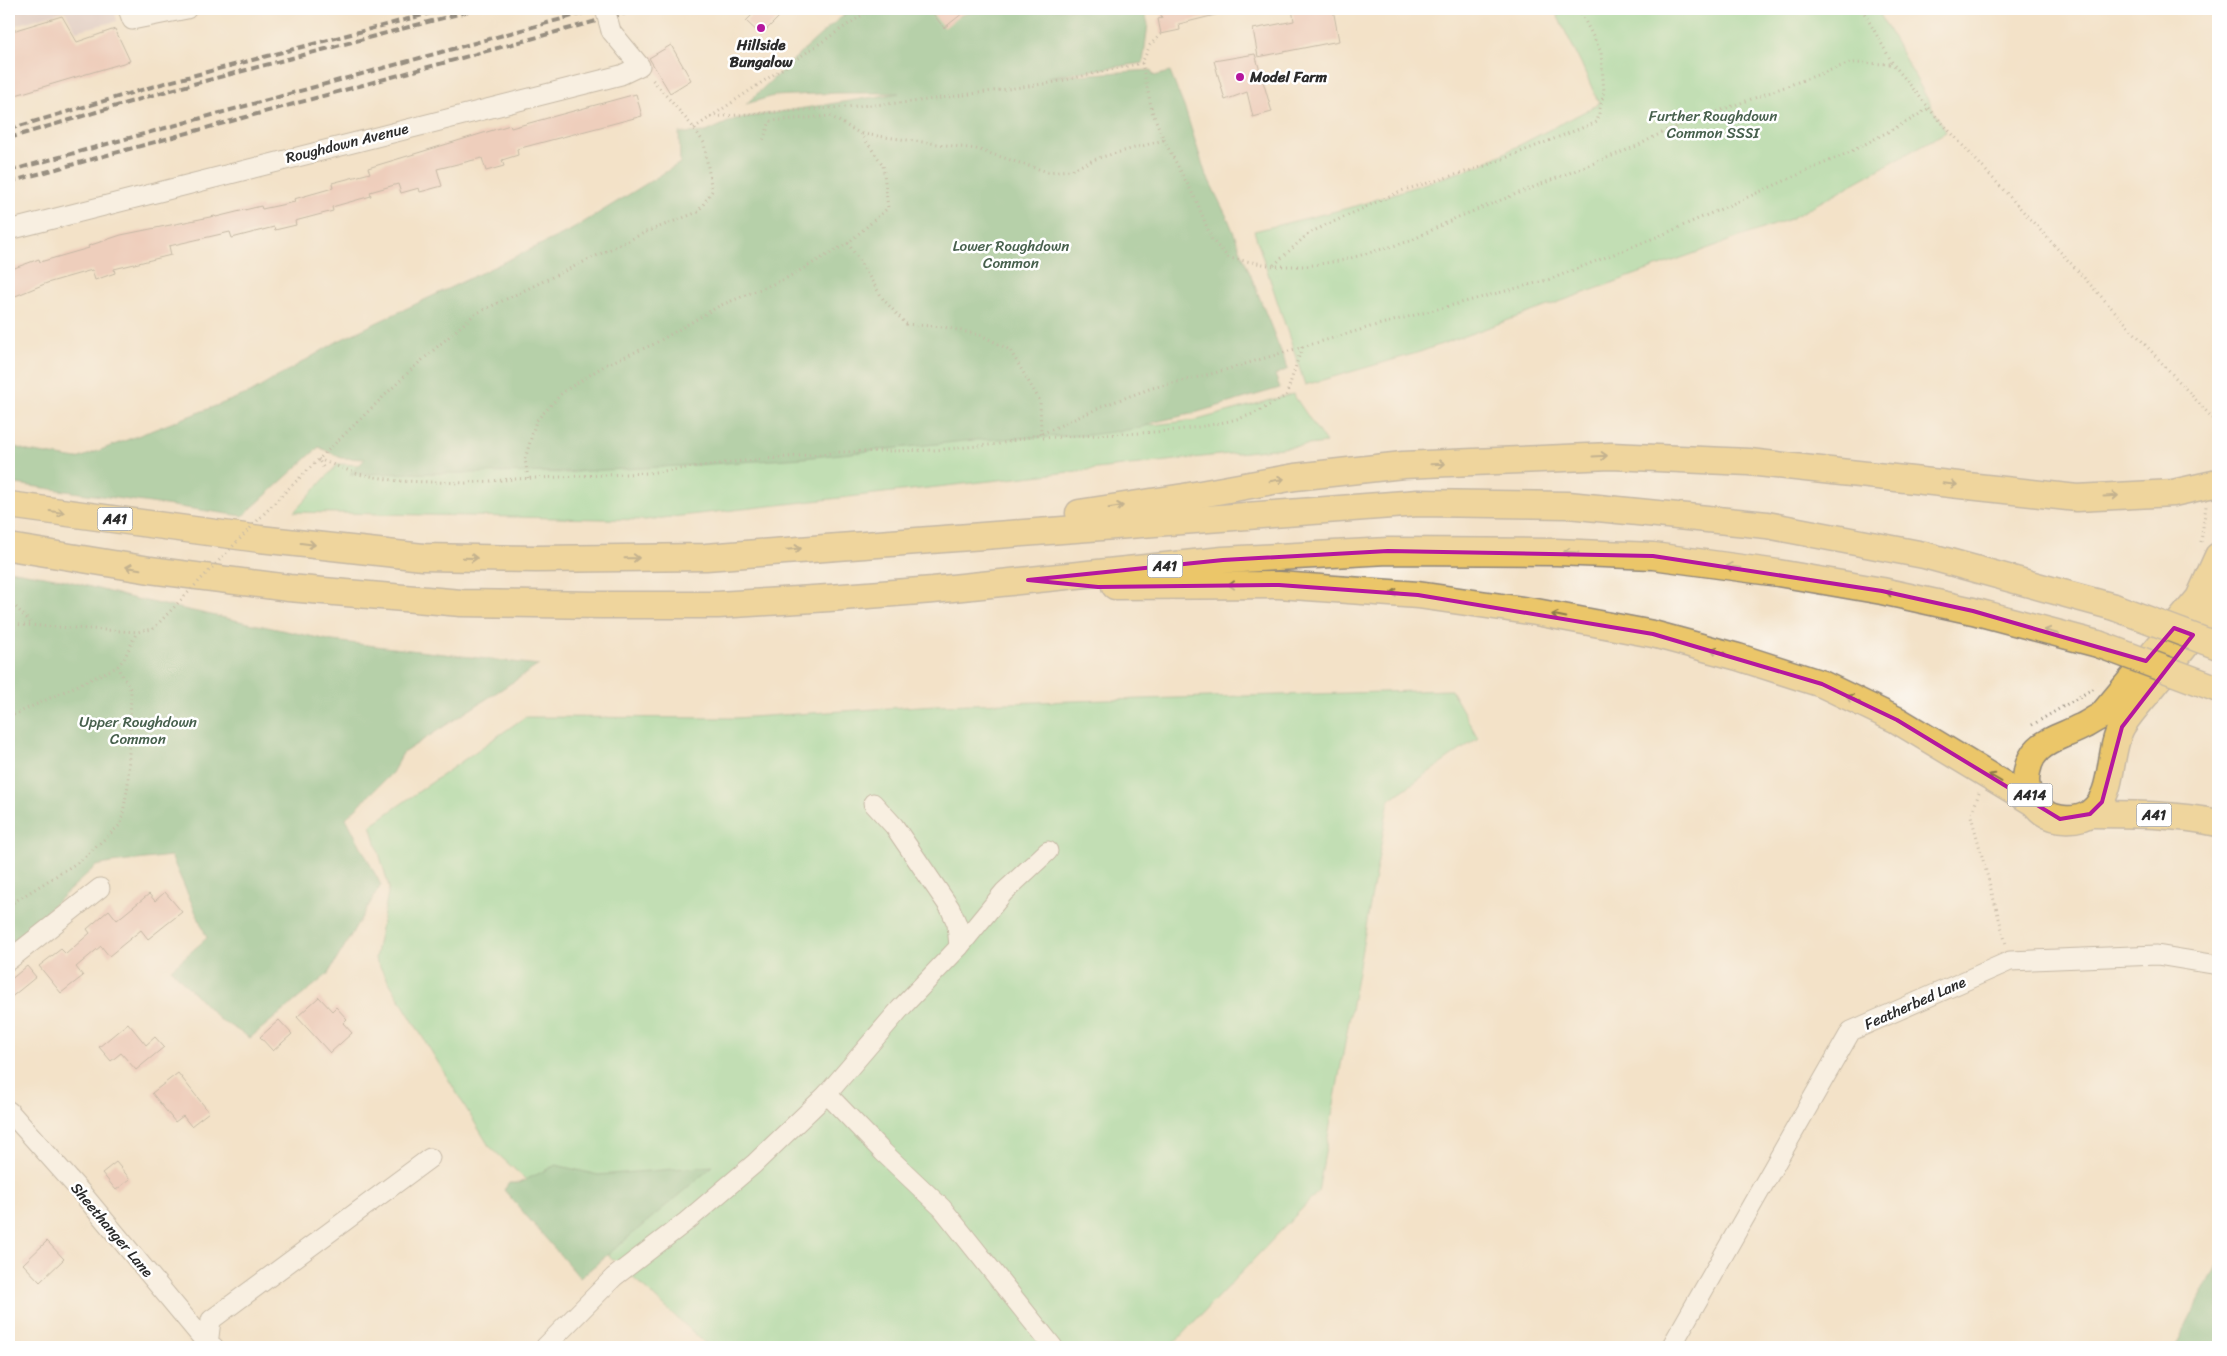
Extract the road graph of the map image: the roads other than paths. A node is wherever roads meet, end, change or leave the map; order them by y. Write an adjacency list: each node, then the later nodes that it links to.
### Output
1 (128, 9): 2 (street)
2 (187, 9)
3 (605, 9): 4 (street, Roughdown Avenue, bridge)
4 (9, 230)
5 (2218, 483): 7 (highway, one-way to 5)
6 (9, 505): 7 (highway, A41, one-way to 7)
7 (1019, 533): 12 (highway, A41, bridge)
8 (9, 547): 10 (highway, A41, one-way to 8)
9 (2218, 556): 15 (highway, A414)
10 (1028, 580): 13 (highway, A41, one-way to 10, bridge); 15 (highway, one-way to 10)
11 (2218, 604): 16 (highway)
12 (2218, 646)
13 (2218, 689)
14 (873, 802): 20 (street)
15 (2036, 804): 16 (highway, A414)
16 (2090, 814): 17 (highway, A41)
17 (2218, 823)
18 (1048, 851): 20 (street)
19 (100, 888): 21 (street)
20 (959, 947): 23 (street)
21 (9, 960)
22 (2218, 965): 29 (street, Featherbed Lane)
23 (827, 1094): 27 (street); 28 (street)
24 (9, 1113): 26 (street, Sheethanger Lane)
25 (430, 1158): 26 (street)
26 (211, 1346)
27 (545, 1347)
28 (1053, 1347)
29 (1670, 1347)

